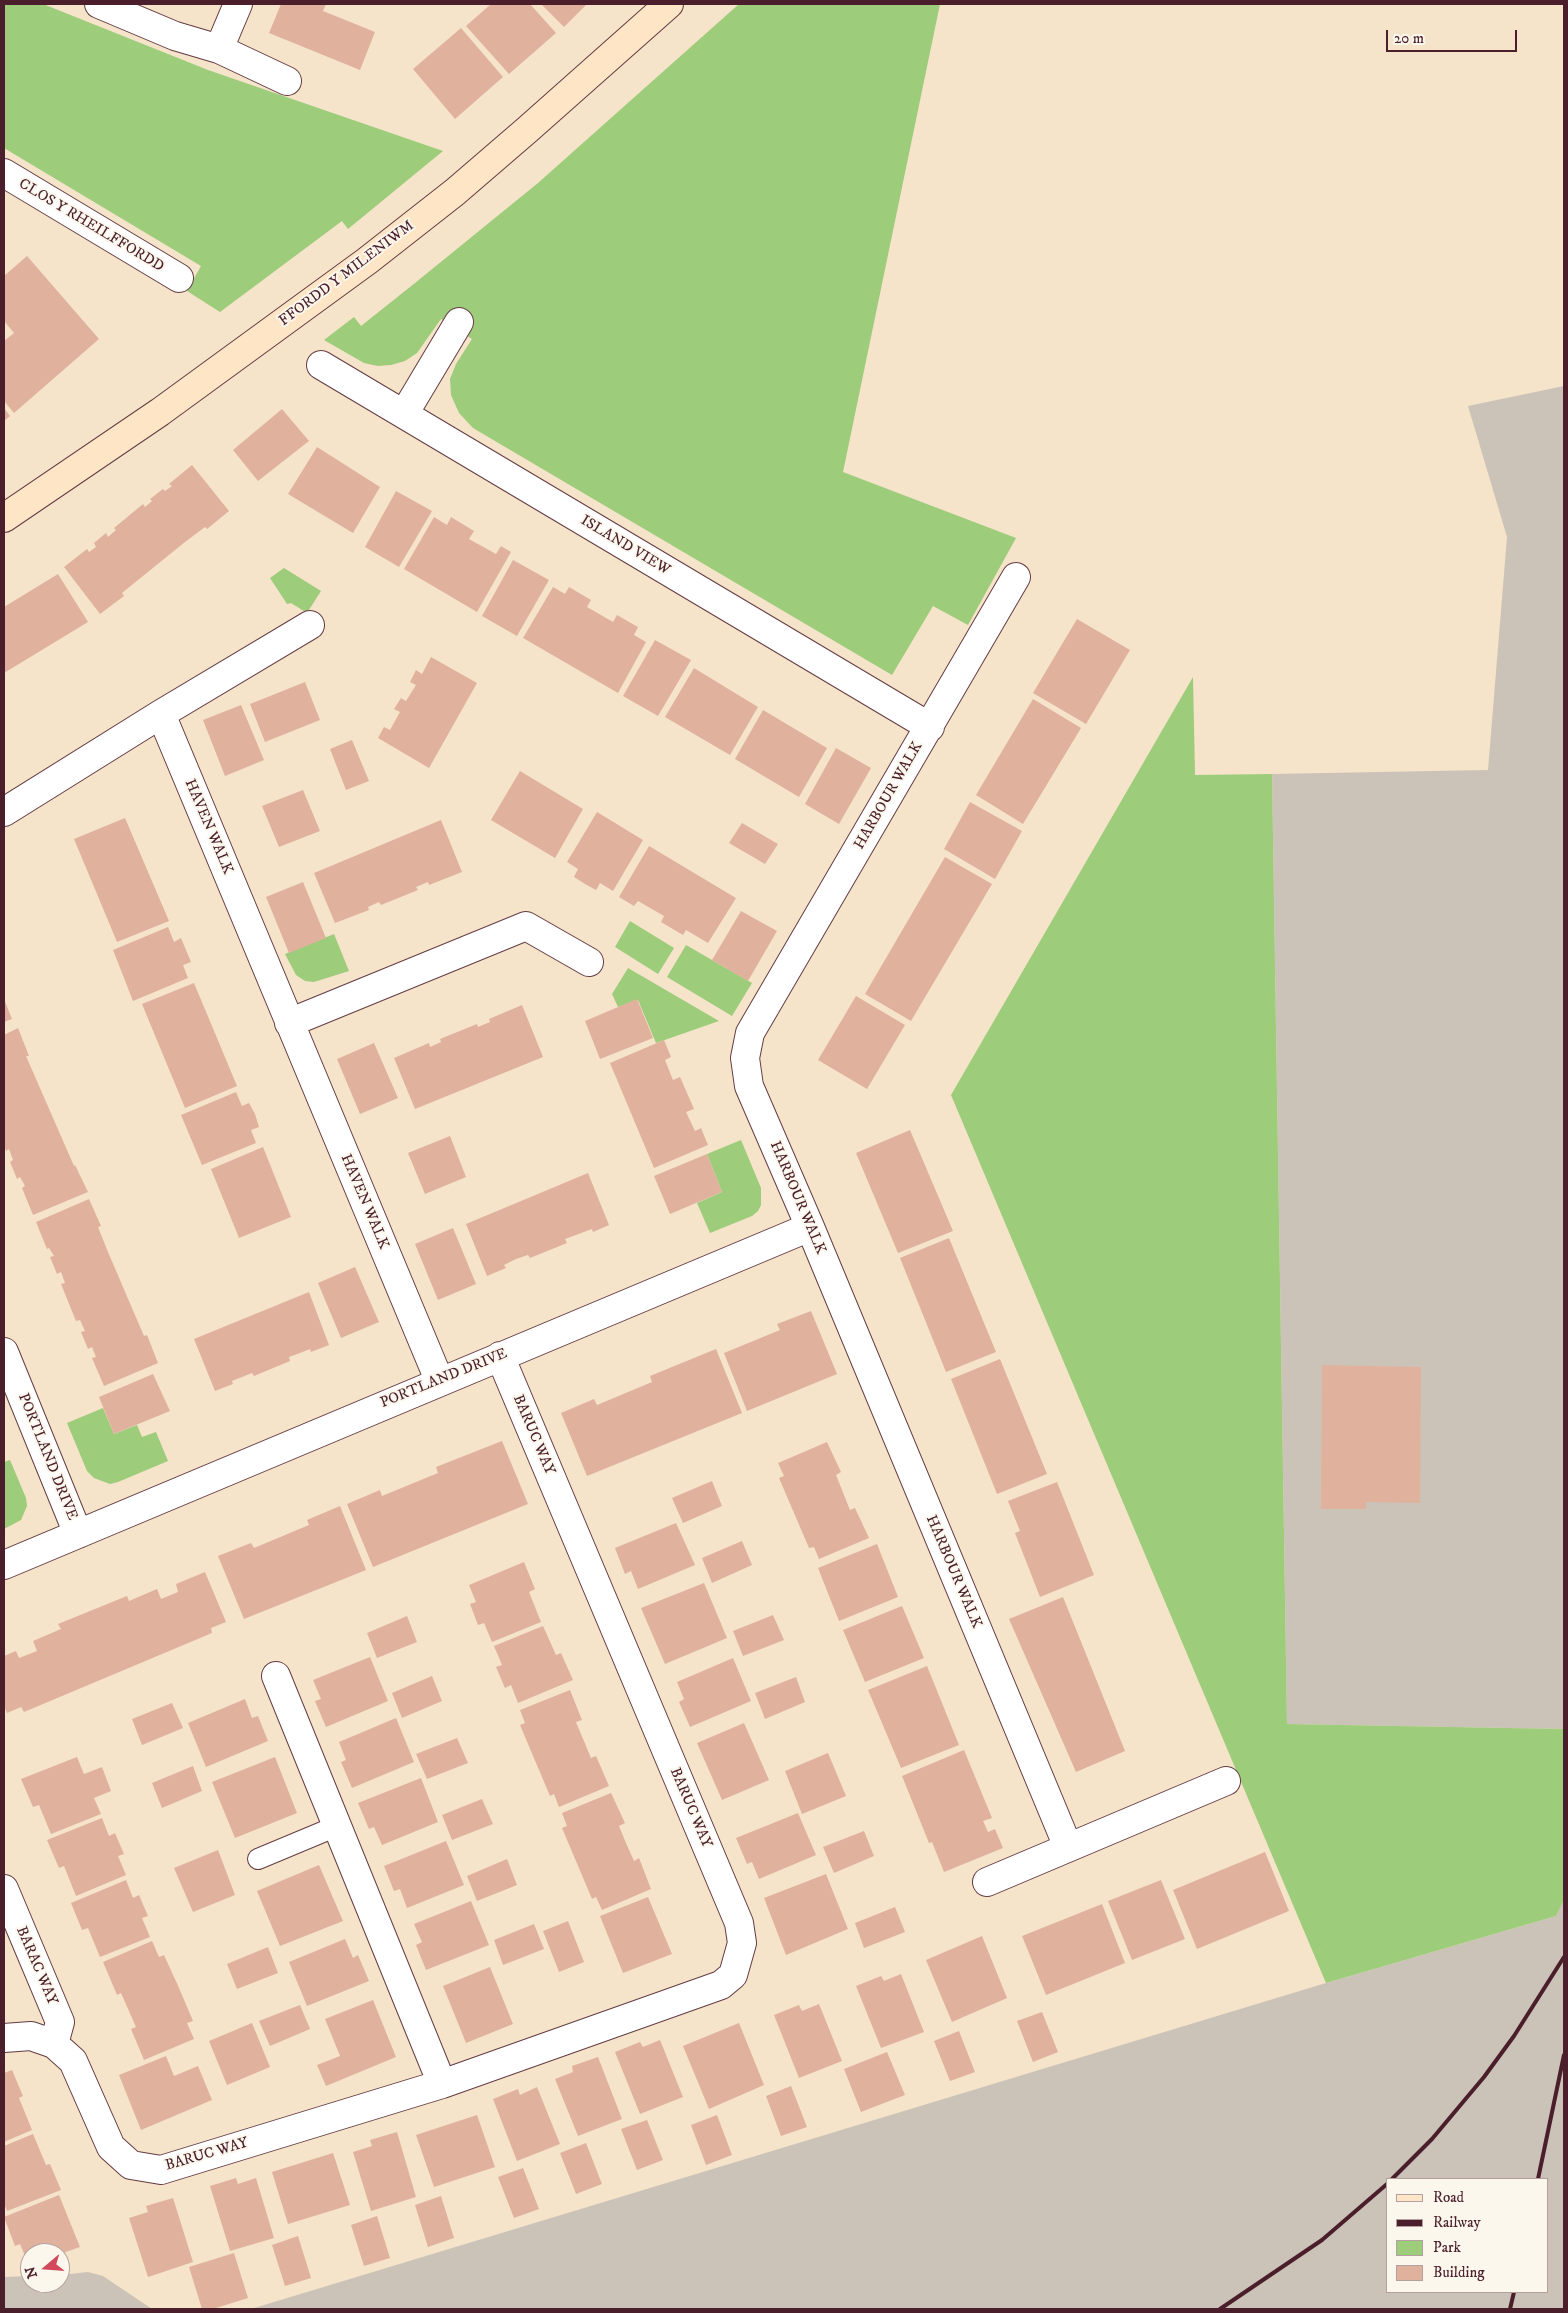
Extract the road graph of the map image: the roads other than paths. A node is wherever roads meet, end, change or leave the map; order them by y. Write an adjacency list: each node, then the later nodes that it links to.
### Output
1 (99, 4): 4 (street)
2 (238, 4): 4 (street)
3 (669, 4): 11 (street, FFORDD Y MILENIWM)
4 (219, 49): 5 (street)
5 (287, 81)
6 (4, 174): 7 (street, CLOS Y RHEILFFORDD)
7 (178, 278)
8 (459, 322): 10 (street)
9 (321, 365): 10 (street, ISLAND VIEW)
10 (404, 414): 15 (street, ISLAND VIEW)
11 (4, 518)
12 (1016, 577): 15 (street, HARBOUR WALK)
13 (310, 625): 14 (street)
14 (160, 714): 16 (street); 18 (street, HAVEN WALK)
15 (930, 727): 19 (street, HARBOUR WALK)
16 (4, 812)
17 (589, 962): 18 (street)
18 (289, 1023): 22 (street, HAVEN WALK)
19 (810, 1227): 21 (street, PORTLAND DRIVE); 28 (street, HARBOUR WALK)
20 (4, 1352): 23 (street, PORTLAND DRIVE)
21 (500, 1356): 22 (street, PORTLAND DRIVE); 34 (street, BARUC WAY)
22 (439, 1380): 23 (street, PORTLAND DRIVE)
23 (78, 1534): 24 (street, PORTLAND DRIVE)
24 (4, 1565)
25 (276, 1676): 27 (street)
26 (1226, 1781): 28 (street)
27 (337, 1826): 29 (lane); 34 (street)
28 (1068, 1847): 30 (street)
29 (258, 1859)
30 (987, 1882)
31 (4, 1889): 33 (street, BARAC WAY)
32 (4, 2038): 33 (street, BARUC WAY)
33 (54, 2044): 34 (street, BARUC WAY)
34 (442, 2084)

